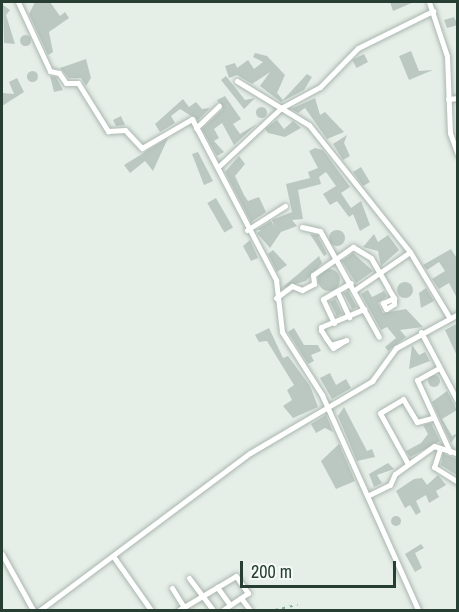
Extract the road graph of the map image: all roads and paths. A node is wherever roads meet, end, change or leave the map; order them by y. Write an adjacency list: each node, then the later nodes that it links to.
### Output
1 (18, 2): 9 (street)
2 (429, 2): 3 (street)
3 (433, 11): 6 (street); 8 (street)
4 (237, 81): 8 (street)
5 (458, 98): 6 (street)
6 (448, 99): 10 (street)
7 (219, 106): 9 (street)
8 (281, 108): 11 (street); 15 (street)
9 (196, 128): 11 (street)
10 (458, 155)
11 (218, 167): 14 (street)
12 (285, 206): 14 (street)
13 (302, 227): 16 (street)
14 (247, 230): 21 (street)
15 (410, 252): 17 (street); 26 (street)
16 (337, 257): 17 (street); 18 (street); 21 (street)
17 (380, 273): 19 (street); 22 (street)
18 (351, 283): 19 (street); 20 (street)
19 (356, 289): 23 (street)
20 (337, 291): 25 (street); 27 (street)
21 (276, 298): 33 (street)
22 (394, 298)
23 (364, 309): 25 (street); 29 (street)
24 (458, 314): 26 (street)
25 (349, 317): 27 (street)
26 (449, 317): 28 (street)
27 (334, 323): 30 (street)
28 (421, 332): 31 (street); 33 (street)
29 (379, 337)
30 (331, 345)
31 (439, 368): 32 (street); 34 (street)
32 (458, 402)
33 (326, 406): 41 (street); 43 (street)
34 (432, 418): 35 (street); 39 (street)
35 (445, 442): 36 (street); 37 (street)
36 (437, 447): 37 (street); 39 (street); 40 (street)
37 (450, 452): 38 (street)
38 (458, 454)
39 (408, 464): 41 (street)
40 (457, 480)
41 (367, 496): 59 (street)
42 (2, 554): 51 (street)
43 (113, 556): 52 (street); 53 (street)
44 (189, 578): 47 (street)
45 (218, 587): 47 (street); 48 (street); 49 (street)
46 (172, 588): 54 (street)
47 (203, 597): 54 (street); 55 (street)
48 (242, 598): 49 (street); 57 (street)
49 (230, 605): 56 (street)
50 (297, 605): 58 (path)
51 (33, 610)
52 (40, 610)
53 (150, 610)
54 (183, 610)
55 (213, 610)
56 (223, 610)
57 (250, 610)
58 (275, 610)
59 (418, 610)

